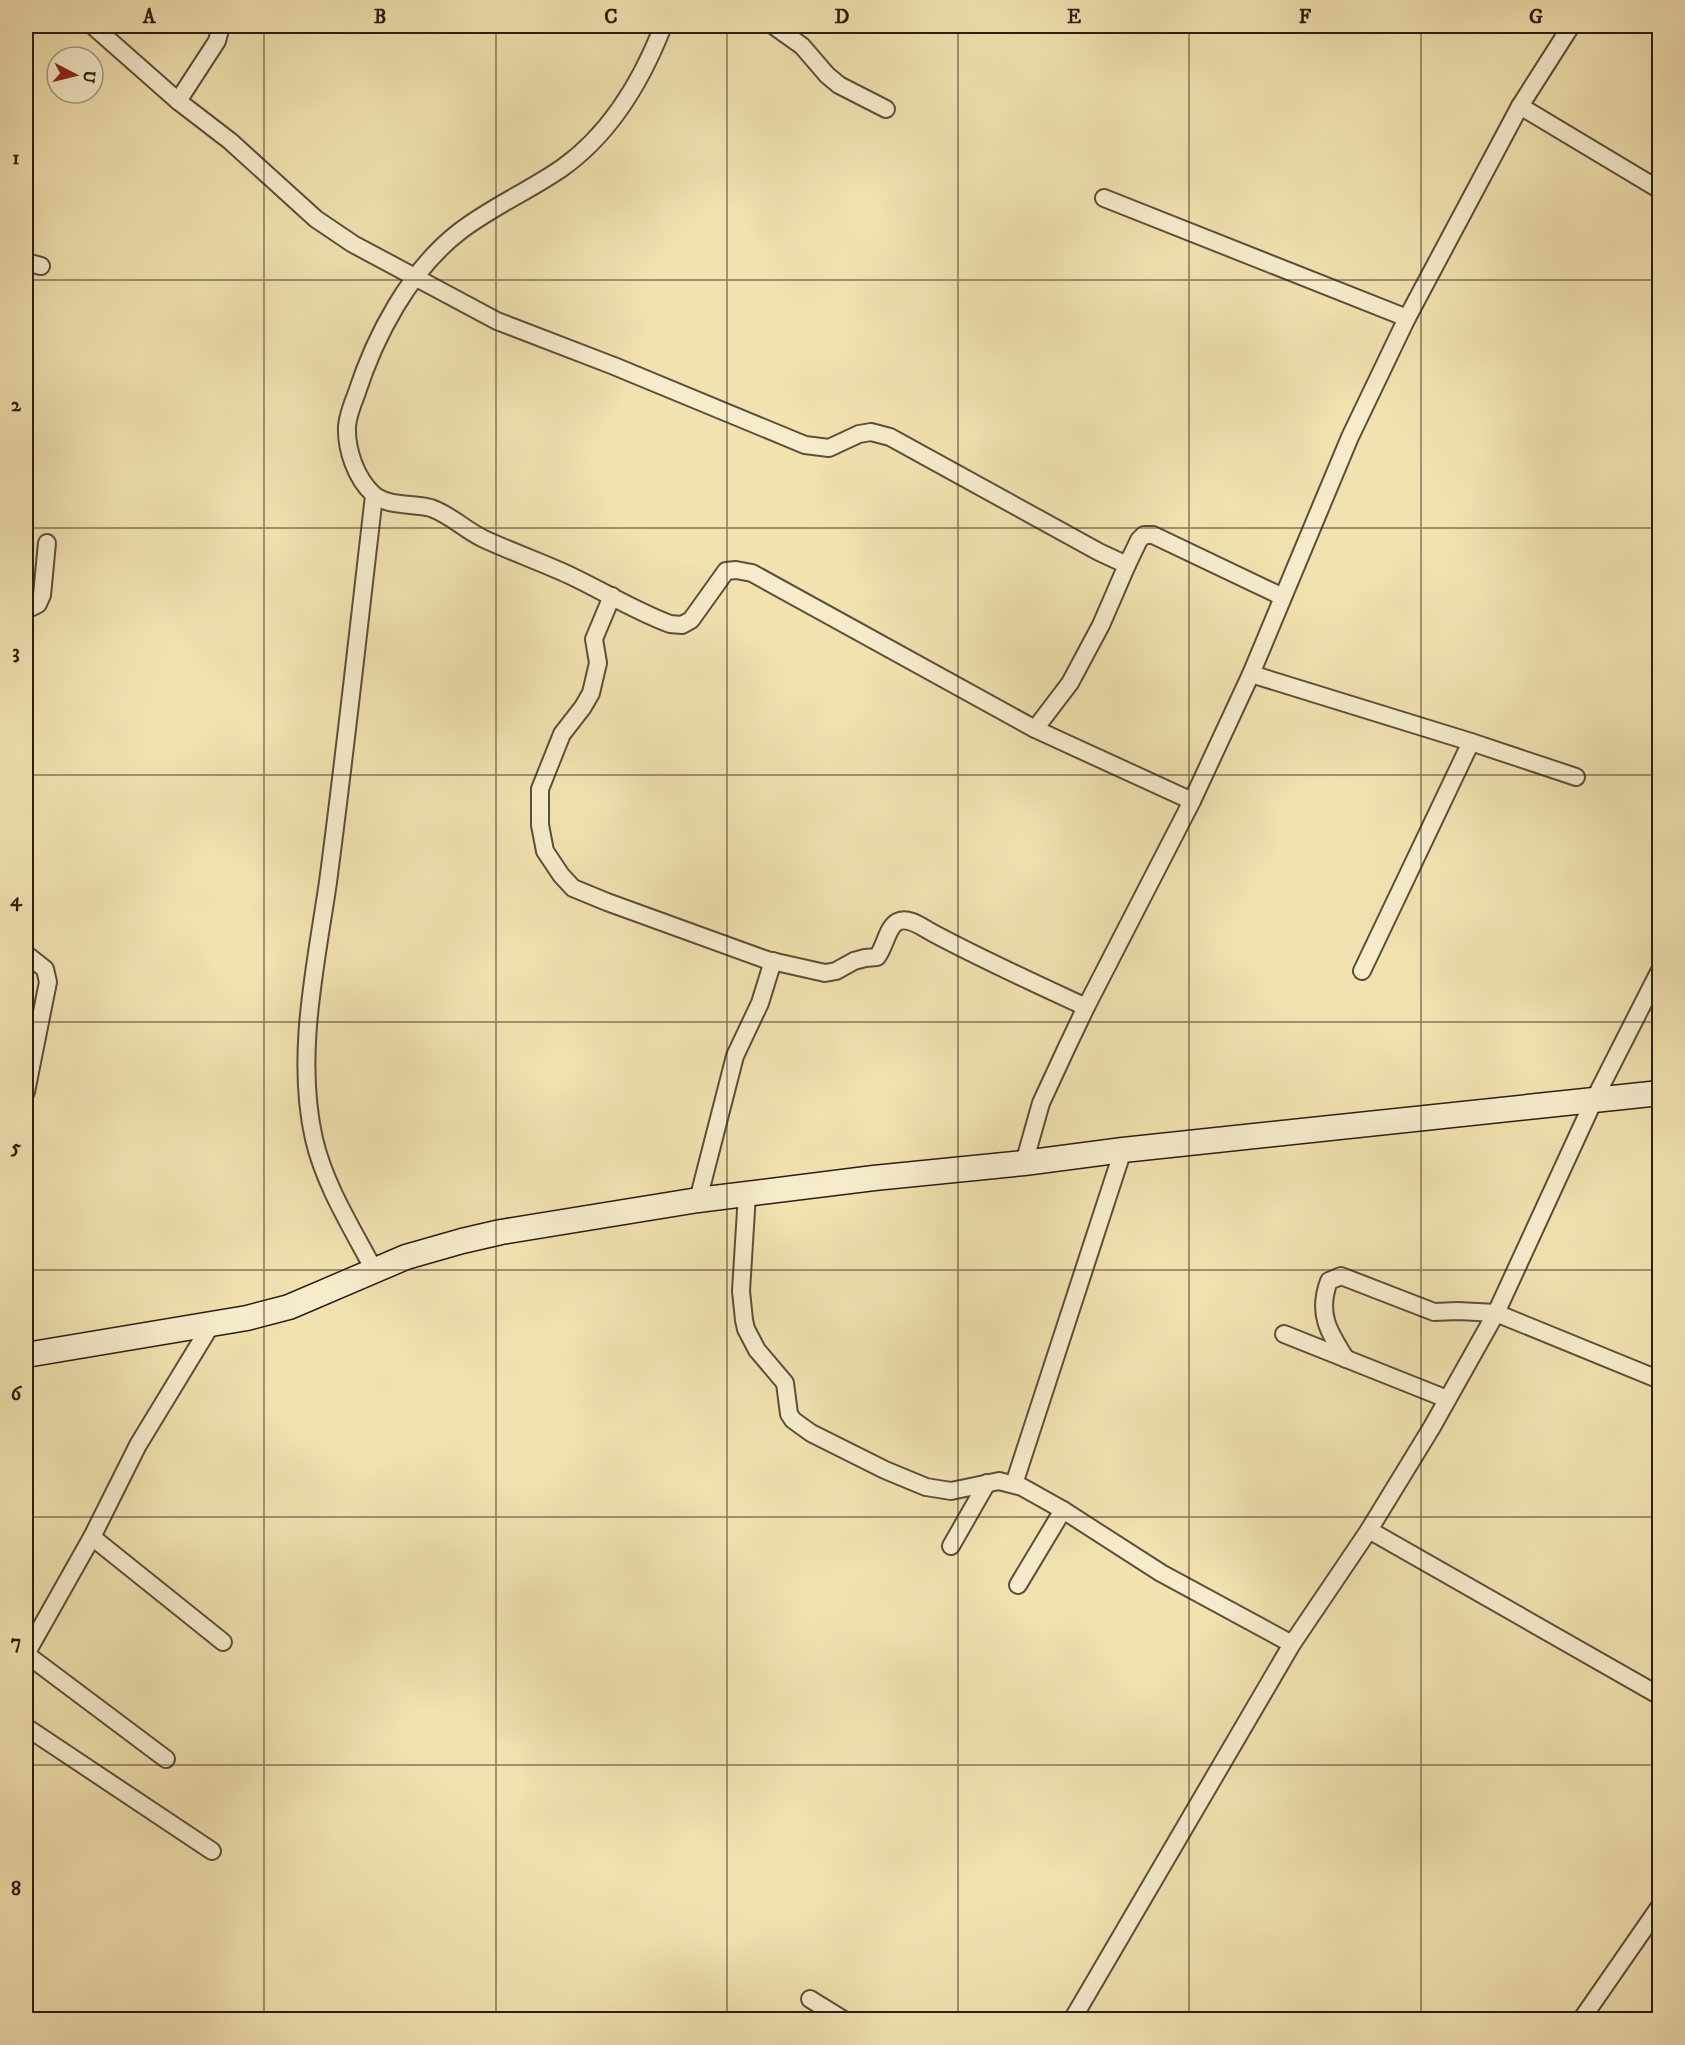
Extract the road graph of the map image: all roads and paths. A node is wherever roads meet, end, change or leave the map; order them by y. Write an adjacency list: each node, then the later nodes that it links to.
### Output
1 (93, 26): 6 (street)
2 (221, 26): 6 (street)
3 (663, 26): 11 (street)
4 (774, 26): 8 (street)
5 (1570, 26): 7 (street)
6 (178, 100): 11 (street)
7 (1520, 106): 9 (street); 12 (street)
8 (886, 109)
9 (1659, 190)
10 (1104, 198): 12 (street)
11 (417, 277): 13 (street); 15 (street)
12 (1407, 318): 17 (street)
13 (375, 496): 16 (street); 36 (street)
14 (47, 543): 18 (street)
15 (1127, 565): 17 (street); 20 (street)
16 (612, 596): 20 (street); 25 (street)
17 (1283, 597): 19 (street)
18 (26, 610)
19 (1251, 674): 21 (street); 23 (street)
20 (1035, 729): 23 (street)
21 (1471, 742): 22 (street); 27 (street)
22 (1576, 777)
23 (1192, 801): 28 (street)
24 (26, 954): 29 (street)
25 (773, 961): 28 (street); 35 (street)
26 (1659, 970): 31 (street)
27 (1362, 971)
28 (1086, 1007): 33 (street)
29 (26, 1092)
30 (1659, 1093): 31 (main road)
31 (1595, 1098): 32 (main road); 37 (street)
32 (1123, 1150): 33 (main road); 45 (street)
33 (1024, 1163): 34 (main road)
34 (747, 1194): 35 (main road); 44 (street)
35 (698, 1200): 36 (main road)
36 (374, 1270): 38 (main road)
37 (1496, 1313): 41 (street); 42 (street); 43 (street)
38 (211, 1325): 40 (main road); 48 (street)
39 (1284, 1334): 41 (street)
40 (26, 1355)
41 (1346, 1359): 43 (street)
42 (1659, 1380)
43 (1447, 1399): 47 (street)
44 (987, 1483): 45 (street); 49 (street)
45 (1014, 1484): 46 (street)
46 (1063, 1510): 50 (street); 52 (street)
47 (1369, 1530): 52 (street); 53 (street)
48 (92, 1537): 51 (street); 55 (street)
49 (951, 1546)
50 (1018, 1585)
51 (224, 1642)
52 (1292, 1644): 60 (street)
53 (1659, 1696)
54 (26, 1727): 56 (street)
55 (166, 1759)
56 (212, 1851)
57 (1659, 1906): 61 (street)
58 (810, 2000): 59 (street)
59 (844, 2019)
60 (1072, 2019)
61 (1581, 2019)

